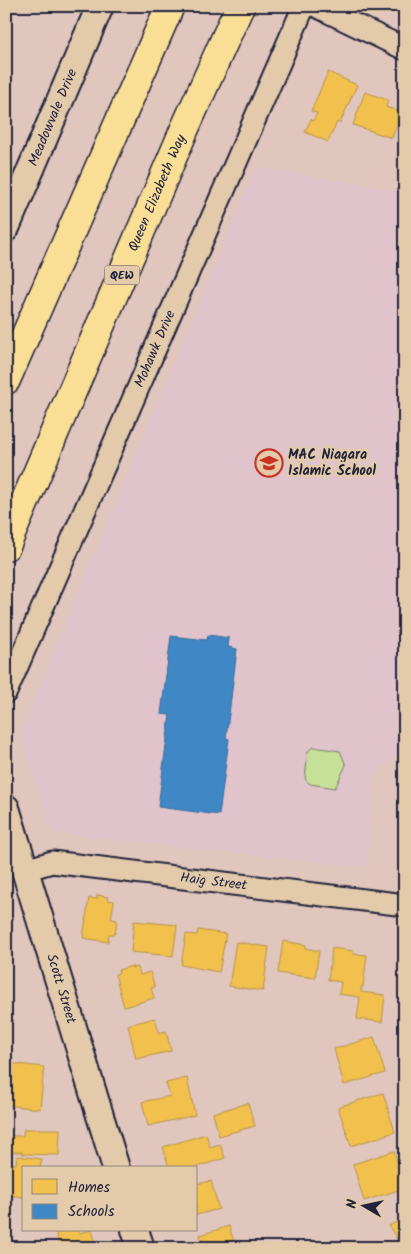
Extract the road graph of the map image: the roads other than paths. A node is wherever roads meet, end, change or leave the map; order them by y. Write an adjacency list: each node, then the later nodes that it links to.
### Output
1 (100, 6): 7 (street, Meadowvale Drive)
2 (170, 6): 8 (highway)
3 (240, 6): 9 (highway, Queen Elizabeth Way / QEW)
4 (304, 6): 10 (street, Mohawk Drive)
5 (316, 6): 6 (street)
6 (405, 49)
7 (6, 228)
8 (6, 380)
9 (6, 546)
10 (6, 692)
11 (6, 808): 12 (street, Scott Street)
12 (25, 870): 13 (street, Haig Street); 14 (street, Scott Street)
13 (405, 905)
14 (115, 1166)
15 (136, 1232): 16 (street)
16 (141, 1248)

